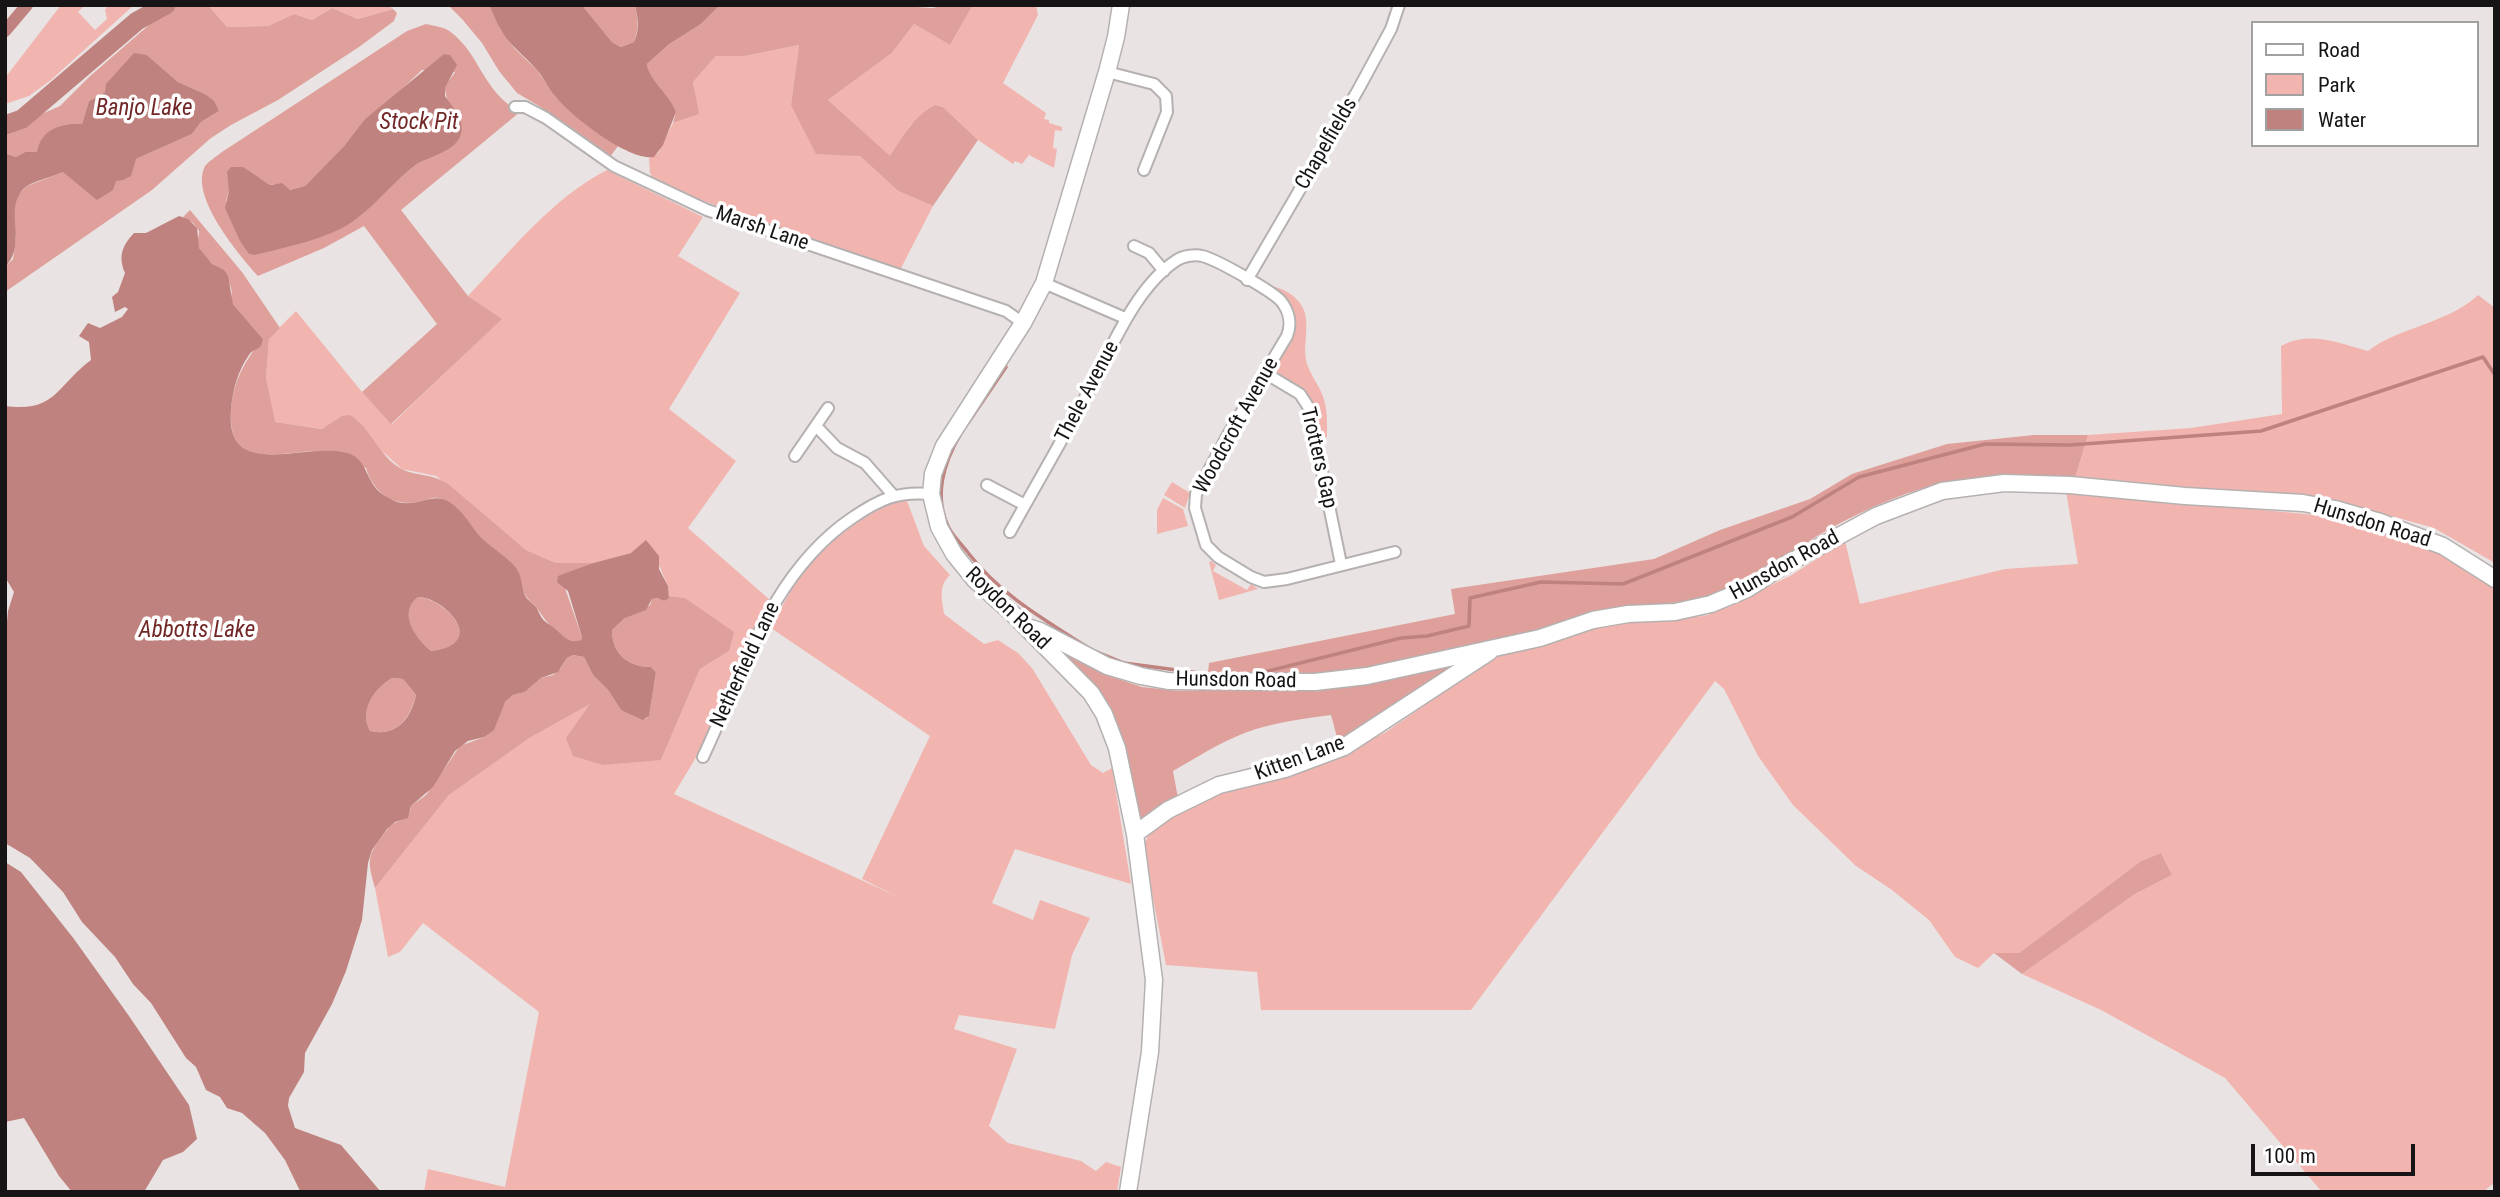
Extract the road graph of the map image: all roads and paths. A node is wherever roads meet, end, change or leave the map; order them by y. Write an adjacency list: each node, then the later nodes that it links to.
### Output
1 (1121, 5): 3 (main road, Roydon Road)
2 (1399, 5): 8 (street, Chapelfields)
3 (1107, 72): 5 (street); 9 (main road, Roydon Road)
4 (515, 107): 11 (street, Marsh Lane)
5 (1144, 170)
6 (1134, 246): 7 (street)
7 (1164, 271): 8 (street, Woodcroft Avenue); 10 (street, Woodcroft Avenue)
8 (1247, 280): 12 (street, Woodcroft Avenue)
9 (1044, 283): 10 (street, Thele Avenue); 11 (main road, Roydon Road)
10 (1125, 318): 19 (street, Thele Avenue)
11 (1023, 323): 17 (main road, Roydon Road)
12 (1265, 373): 22 (street, Trotters Gap); 22 (street, Woodcroft Avenue)
13 (828, 408): 14 (street)
14 (816, 426): 15 (street); 18 (street)
15 (794, 456)
16 (987, 485): 19 (street)
17 (931, 494): 18 (street, Netherfield Lane); 24 (main road, Roydon Road)
18 (893, 495): 26 (street, Netherfield Lane)
19 (1025, 505): 20 (street, Thele Avenue)
20 (1010, 532)
21 (1395, 552): 22 (street, Woodcroft Avenue)
22 (1341, 564)
23 (2495, 579): 25 (main road, Hunsdon Road)
24 (1027, 627): 25 (main road, Hunsdon Road); 27 (main road, Roydon Road)
25 (1494, 648): 27 (main road, Kitten Lane)
26 (703, 757)
27 (1135, 834): 28 (main road, Roydon Road)
28 (1128, 1192)

